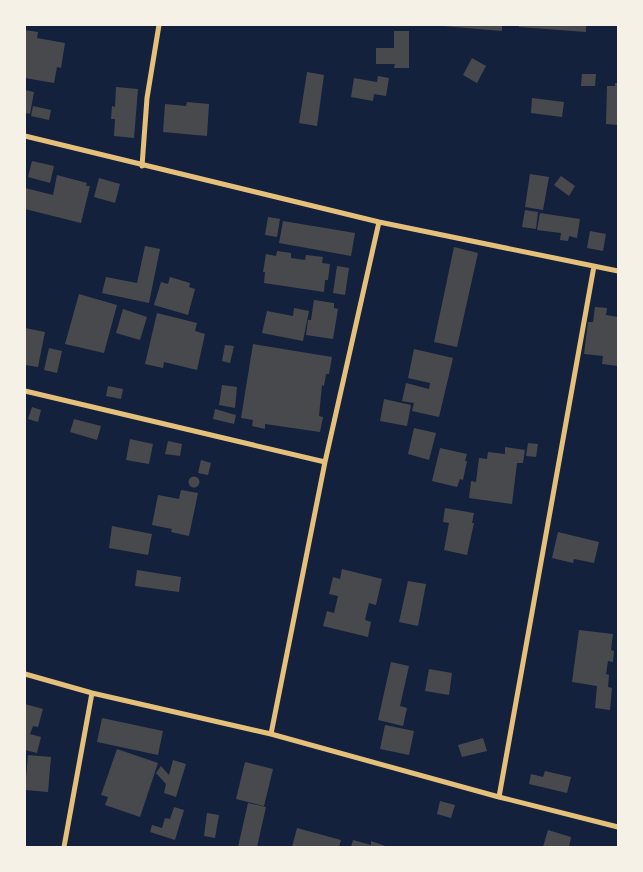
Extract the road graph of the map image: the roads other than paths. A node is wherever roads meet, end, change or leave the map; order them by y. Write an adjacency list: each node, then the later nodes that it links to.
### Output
1 (160, 25): 3 (street)
2 (25, 136): 3 (street)
3 (142, 166): 4 (street)
4 (379, 222): 5 (street); 8 (street)
5 (594, 266): 6 (street); 12 (street)
6 (618, 271)
7 (25, 391): 8 (street)
8 (324, 462): 11 (street)
9 (25, 674): 10 (street)
10 (92, 693): 11 (street); 14 (street)
11 (271, 734): 12 (street)
12 (499, 797): 13 (street)
13 (618, 827)
14 (64, 847)

